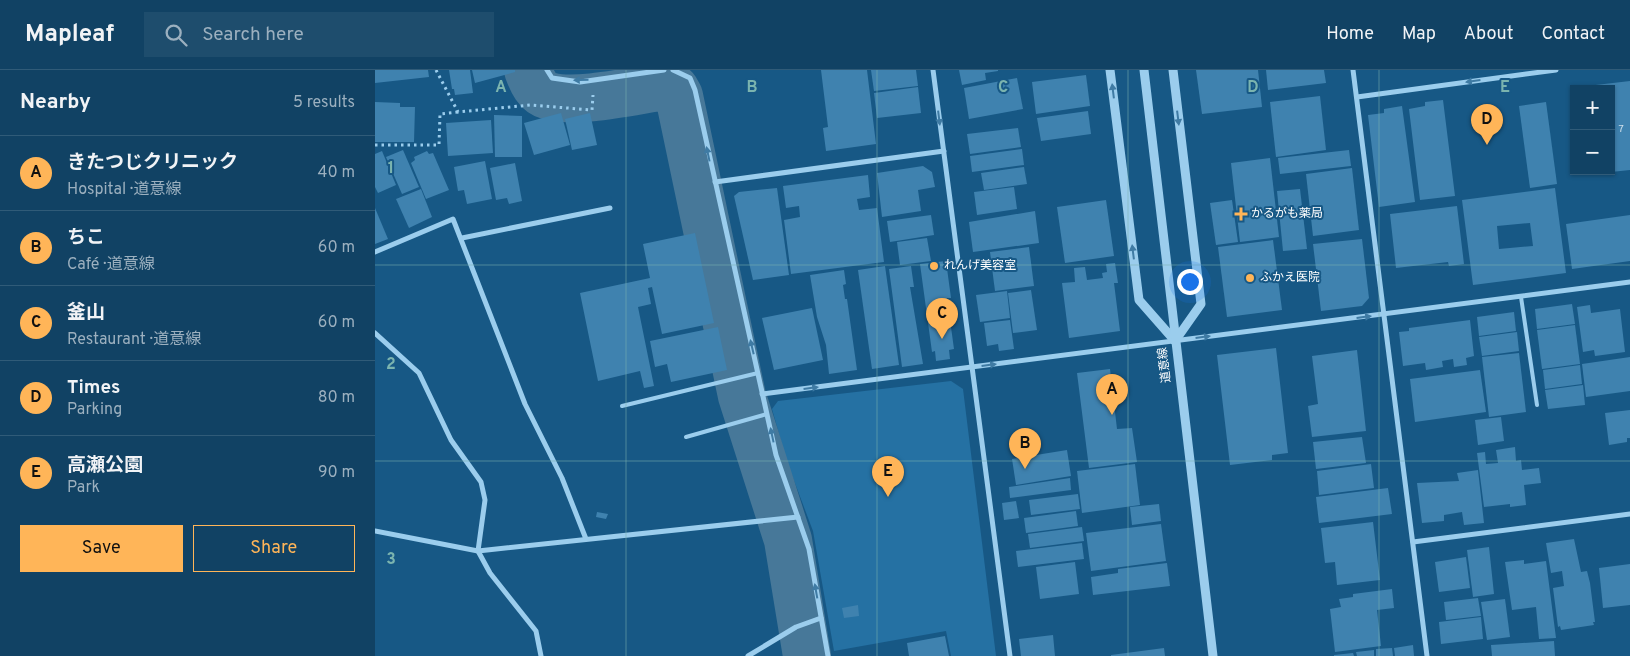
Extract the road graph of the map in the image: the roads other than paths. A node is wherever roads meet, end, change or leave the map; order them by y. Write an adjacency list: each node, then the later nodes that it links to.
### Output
1 (547, 70): 2 (street, one-way to 1)
2 (663, 70)
3 (673, 70): 12 (street, one-way to 3)
4 (933, 70): 11 (street, one-way to 11)
5 (1110, 70): 20 (street, one-way to 5)
6 (1144, 70): 20 (street, 道意線)
7 (1173, 70): 20 (street, one-way to 20)
8 (1353, 70): 10 (street)
9 (1556, 70): 10 (street, one-way to 10)
10 (1357, 97): 18 (street)
11 (943, 151): 12 (street); 21 (street)
12 (715, 182): 22 (street, one-way to 12)
13 (610, 208): 14 (street)
14 (462, 238): 15 (street); 31 (street)
15 (375, 252)
16 (1630, 282): 17 (street)
17 (1521, 296): 18 (street); 24 (lane)
18 (1383, 314): 20 (street, one-way to 18); 32 (street)
19 (375, 333): 33 (street)
20 (1175, 341): 21 (street, one-way to 20); 39 (street, 道意線)
21 (971, 367): 23 (street, one-way to 21); 38 (street)
22 (758, 373): 23 (street); 25 (lane)
23 (763, 394): 26 (street)
24 (1537, 405)
25 (622, 406)
26 (767, 414): 27 (lane); 29 (street, one-way to 26)
27 (686, 437)
28 (1630, 514): 32 (street)
29 (795, 517): 31 (street); 34 (street, one-way to 29)
30 (375, 531): 33 (street)
31 (586, 539): 33 (street)
32 (1413, 542): 40 (street)
33 (477, 551): 35 (street)
34 (821, 618): 36 (street); 37 (street)
35 (541, 656)
36 (748, 656)
37 (828, 656)
38 (1010, 656)
39 (1213, 656)
40 (1427, 656)

